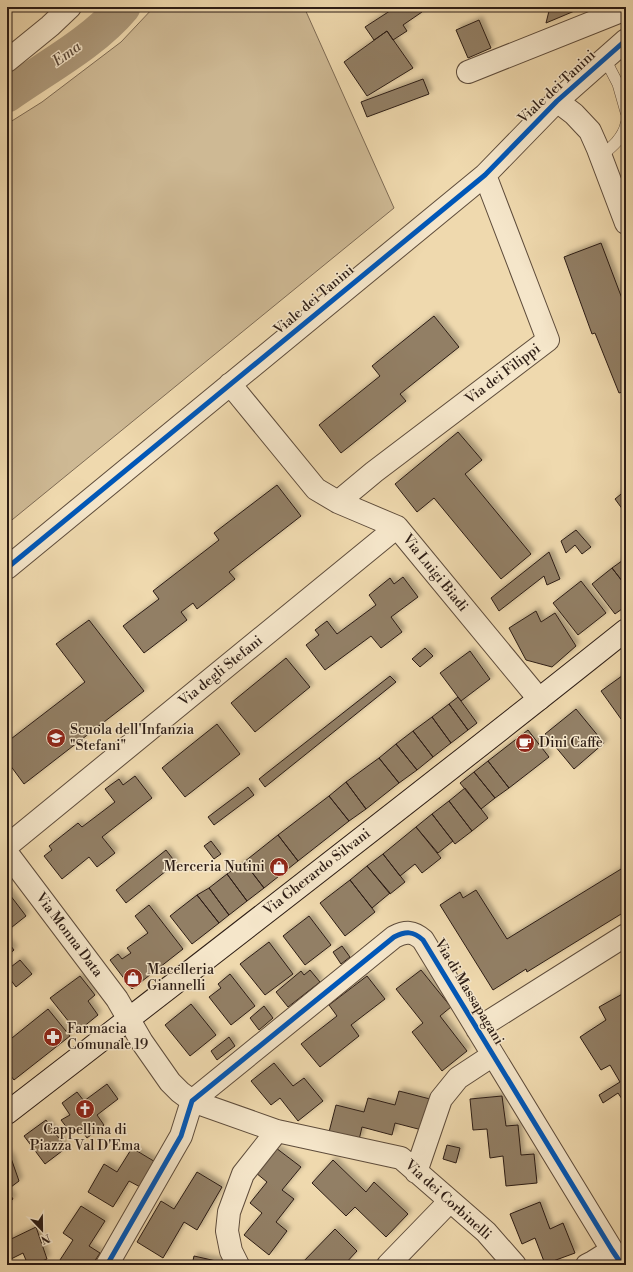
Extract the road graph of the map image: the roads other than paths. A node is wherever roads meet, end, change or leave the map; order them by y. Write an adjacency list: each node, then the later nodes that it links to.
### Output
1 (70, 7): 5 (street)
2 (626, 9): 6 (street)
3 (626, 40): 4 (street, Viale dei Tanini)
4 (605, 59): 7 (street, Viale dei Tanini); 8 (lane)
5 (7, 61)
6 (468, 72)
7 (557, 101): 10 (street); 11 (street, Viale dei Tanini)
8 (626, 112)
9 (626, 124): 10 (lane)
10 (601, 156): 12 (street)
11 (485, 175): 13 (street, Viale dei Tanini); 14 (street, Via dei Filippi)
12 (626, 223)
13 (230, 384): 14 (street, Via Luigi Biadi); 16 (street, Viale dei Tanini)
14 (338, 502): 15 (street, Via Luigi Biadi)
15 (397, 527): 18 (street, Via Luigi Biadi); 19 (street, Via degli Stefani)
16 (7, 568)
17 (626, 630): 18 (street, Via Gherardo Silvani)
18 (539, 699): 22 (street, Via Gherardo Silvani)
19 (7, 846)
20 (7, 853): 22 (street, Via Monna Data)
21 (626, 935): 23 (street)
22 (129, 1019): 25 (street, Via Monna Data); 26 (street, Via Gherardo Silvani)
23 (477, 1029): 24 (street, Via di Massapagani); 25 (street, Via di Massapagani)
24 (493, 1055): 28 (street, Via di Massapagani); 30 (street, Via di Massapagani)
25 (192, 1101): 27 (street, Via dei Corbinelli); 31 (street)
26 (7, 1113)
27 (277, 1131): 28 (street, Via dei Corbinelli); 32 (street)
28 (416, 1172): 29 (street, Via dei Corbinelli)
29 (450, 1201): 33 (street); 34 (street, Via dei Corbinelli)
30 (617, 1258): 35 (street)
31 (107, 1265)
32 (238, 1265)
33 (388, 1265)
34 (515, 1265)
35 (587, 1265)

